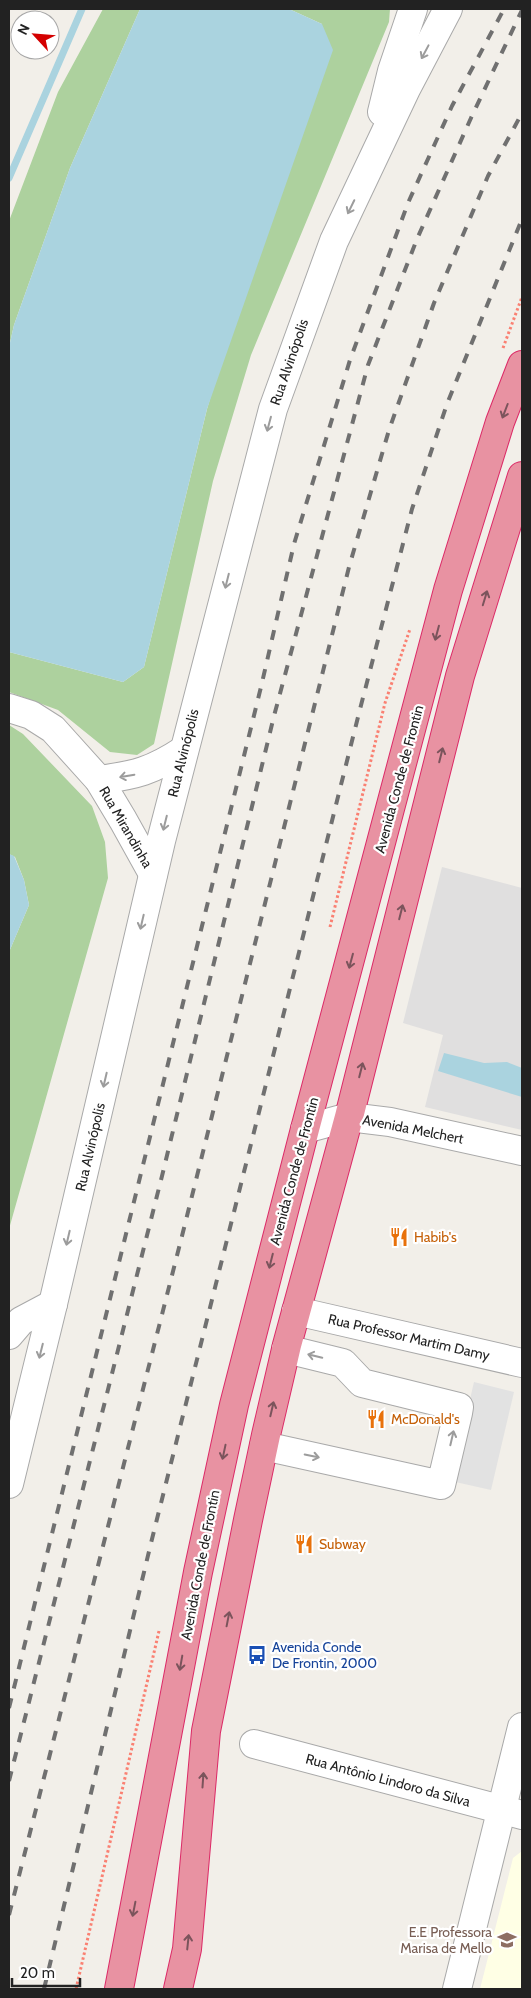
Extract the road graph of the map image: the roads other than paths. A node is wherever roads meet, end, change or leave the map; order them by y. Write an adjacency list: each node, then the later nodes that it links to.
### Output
1 (418, 9): 3 (street, Rua Alvinópolis)
2 (448, 9): 4 (street, Rua Alvinópolis, one-way to 4)
3 (408, 21): 4 (street, Rua Alvinópolis)
4 (372, 163): 8 (street, Rua Alvinópolis, one-way to 8)
5 (522, 365): 12 (highway, Avenida Conde de Frontin, one-way to 12)
6 (522, 476): 11 (highway, one-way to 6)
7 (9, 708): 9 (street, Rua Mirandinha)
8 (184, 750): 9 (street, Rua Mirandinha, one-way to 9); 10 (street, Rua Alvinópolis, one-way to 10)
9 (99, 780): 10 (street, Rua Mirandinha)
10 (153, 874): 14 (street, Rua Alvinópolis, one-way to 14)
11 (349, 1117): 12 (street, Avenida Melchert); 13 (street, Avenida Melchert); 15 (highway)
12 (304, 1129): 23 (highway, Avenida Conde de Frontin, one-way to 23)
13 (522, 1151)
14 (53, 1304): 16 (street); 20 (street, Rua Alvinópolis, one-way to 20)
15 (296, 1311): 17 (highway); 18 (street, Rua Professor Martim Damy)
16 (9, 1335)
17 (286, 1349): 19 (highway, one-way to 17); 19 (street, one-way to 17)
18 (522, 1363)
19 (264, 1446): 27 (highway, one-way to 19)
20 (9, 1484)
21 (522, 1727): 24 (street)
22 (254, 1744): 24 (street, Rua Antônio Lindoro da Silva)
23 (159, 1781): 25 (highway, Avenida Conde de Frontin, one-way to 25); 26 (highway)
24 (512, 1812): 28 (street)
25 (119, 1989)
26 (136, 1989)
27 (178, 1989)
28 (457, 1989)

